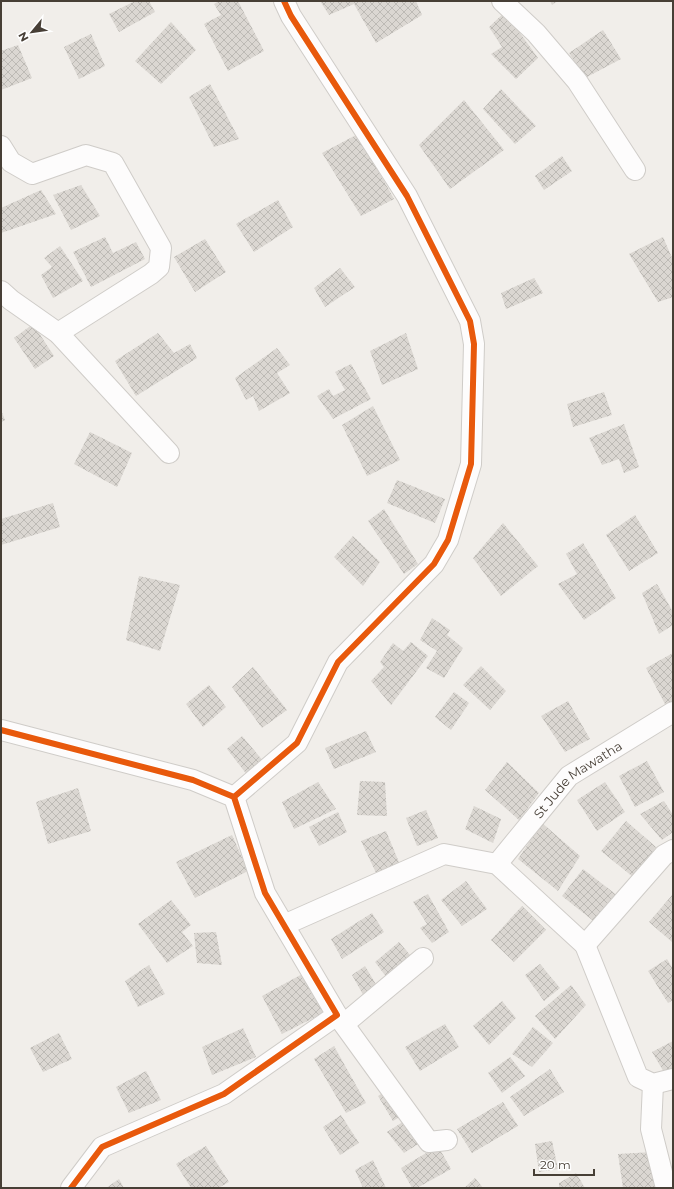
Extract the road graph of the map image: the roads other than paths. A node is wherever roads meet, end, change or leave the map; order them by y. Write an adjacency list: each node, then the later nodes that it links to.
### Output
1 (284, 1): 10 (street)
2 (502, 1): 4 (street)
3 (1, 146): 6 (street)
4 (635, 170)
5 (4, 300): 6 (street)
6 (58, 333): 7 (street)
7 (169, 453)
8 (673, 712): 12 (street, St Jude Mawatha)
9 (1, 730): 10 (street)
10 (234, 798): 13 (street)
11 (673, 850): 14 (street)
12 (497, 864): 13 (street); 14 (street)
13 (284, 925): 16 (street)
14 (585, 945): 18 (street)
15 (423, 958): 16 (street)
16 (340, 1019): 19 (street); 20 (street)
17 (673, 1079): 18 (street)
18 (653, 1084): 21 (street)
19 (447, 1140)
20 (71, 1188)
21 (666, 1188)

